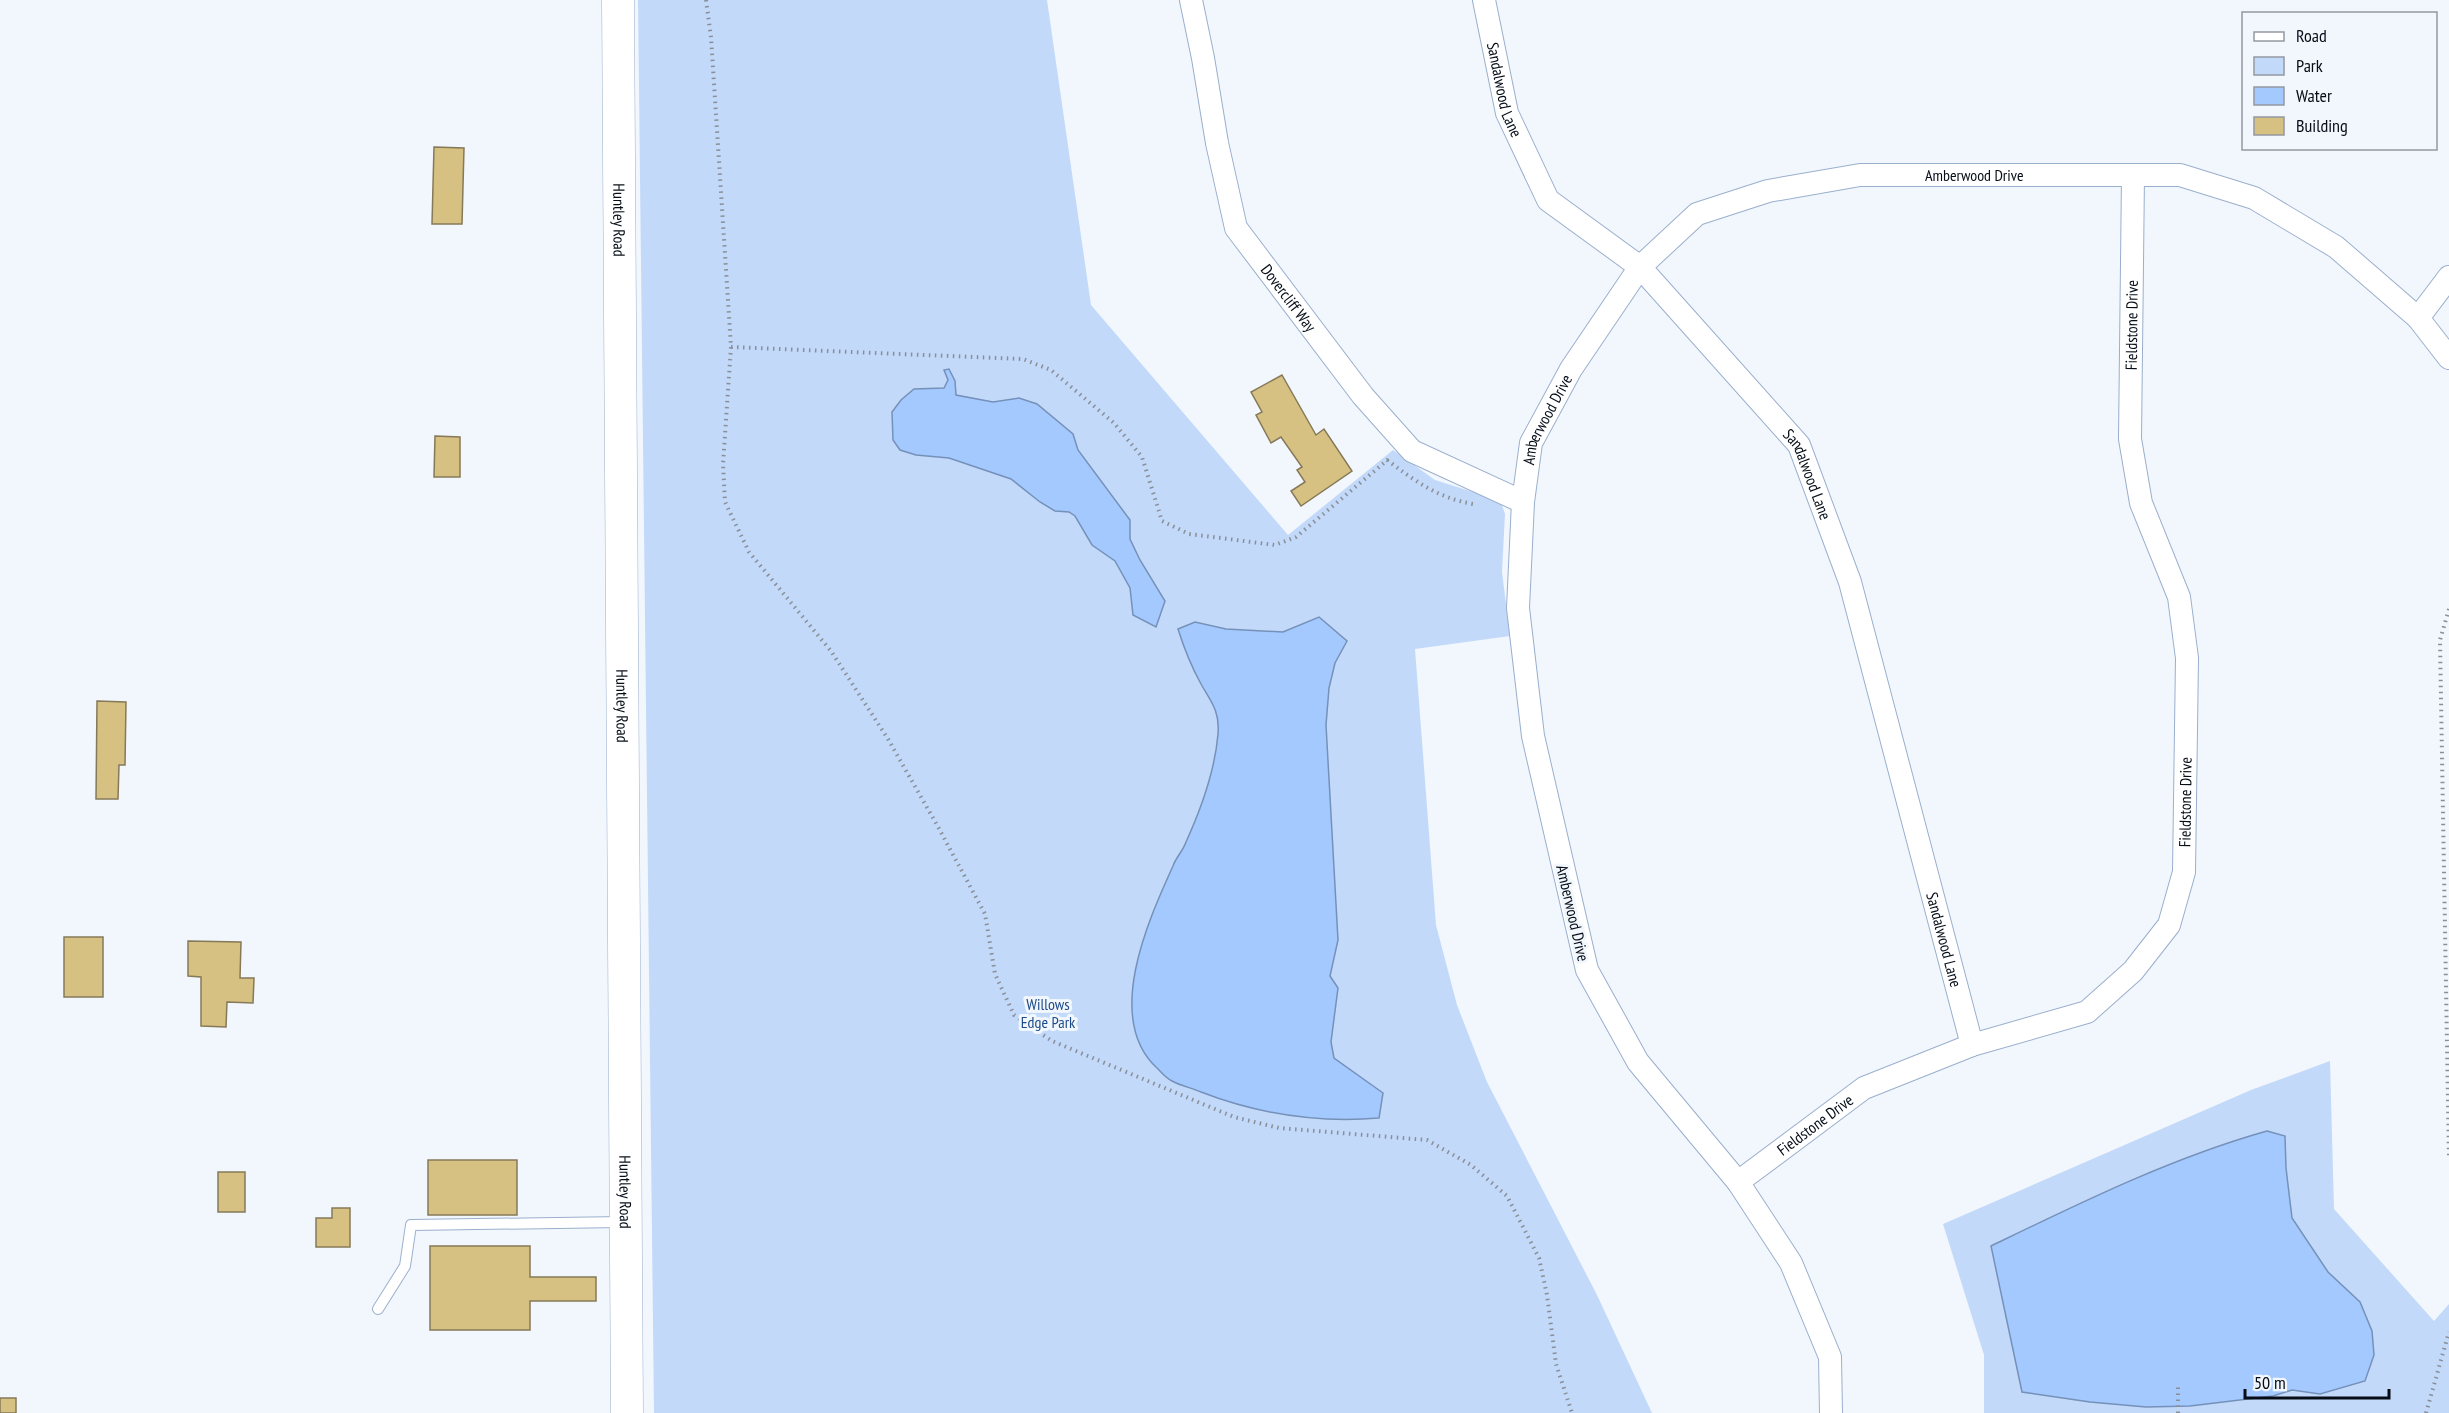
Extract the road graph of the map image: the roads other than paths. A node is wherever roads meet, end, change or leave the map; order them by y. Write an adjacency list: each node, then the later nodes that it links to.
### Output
1 (618, 0): 12 (street, Huntley Road)
2 (1191, 0): 9 (street, Dovercliff Way)
3 (1484, 0): 5 (street, Sandalwood Lane)
4 (2133, 175): 5 (street, Amberwood Drive); 7 (street, Amberwood Drive); 10 (street, Fieldstone Drive)
5 (1640, 267): 9 (street, Amberwood Drive); 10 (street, Sandalwood Lane)
6 (2449, 277): 7 (street)
7 (2418, 318): 8 (street, Amberwood Drive)
8 (2449, 358)
9 (1523, 502): 11 (street, Amberwood Drive)
10 (1972, 1045): 11 (street, Fieldstone Drive)
11 (1738, 1182): 15 (street, Amberwood Drive)
12 (626, 1222): 13 (lane); 14 (street, Huntley Road)
13 (378, 1310)
14 (627, 1413)
15 (1831, 1413)

